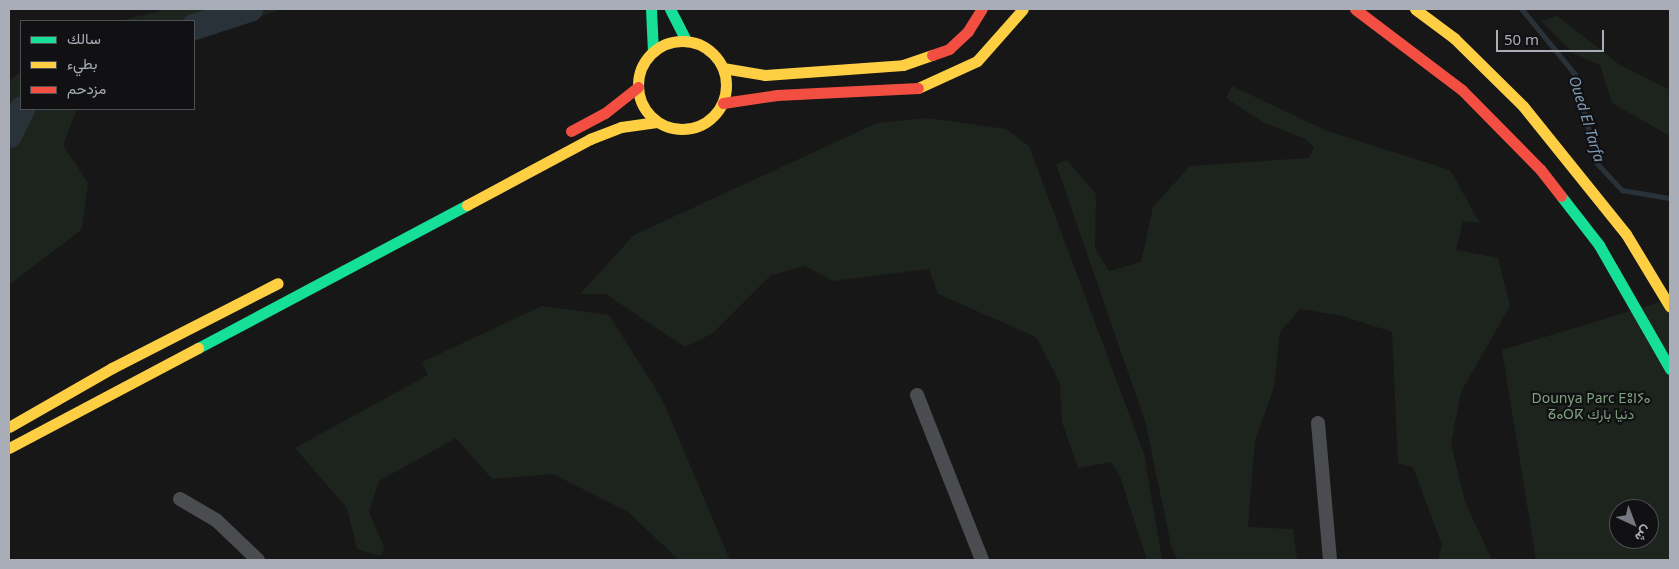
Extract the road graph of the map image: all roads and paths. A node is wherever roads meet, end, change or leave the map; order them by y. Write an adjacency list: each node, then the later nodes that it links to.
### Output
1 (651, 9): 10 (highway)
2 (670, 9): 9 (highway)
3 (982, 9): 11 (highway)
4 (1024, 9): 13 (highway)
5 (1355, 9): 18 (highway)
6 (1415, 9): 8 (highway)
7 (1437, 9): 8 (highway)
8 (1454, 38): 17 (highway)
9 (686, 41): 10 (highway); 11 (highway)
10 (654, 52): 12 (highway)
11 (723, 68): 13 (highway)
12 (638, 87): 14 (highway); 15 (highway)
13 (723, 103): 14 (highway)
14 (657, 122): 22 (highway)
15 (563, 135)
16 (294, 275): 21 (highway)
17 (1670, 307)
18 (1670, 368)
19 (917, 395): 25 (street)
20 (1318, 423): 26 (street)
21 (9, 427)
22 (9, 448)
23 (180, 500): 24 (street)
24 (258, 560)
25 (982, 560)
26 (1330, 560)

